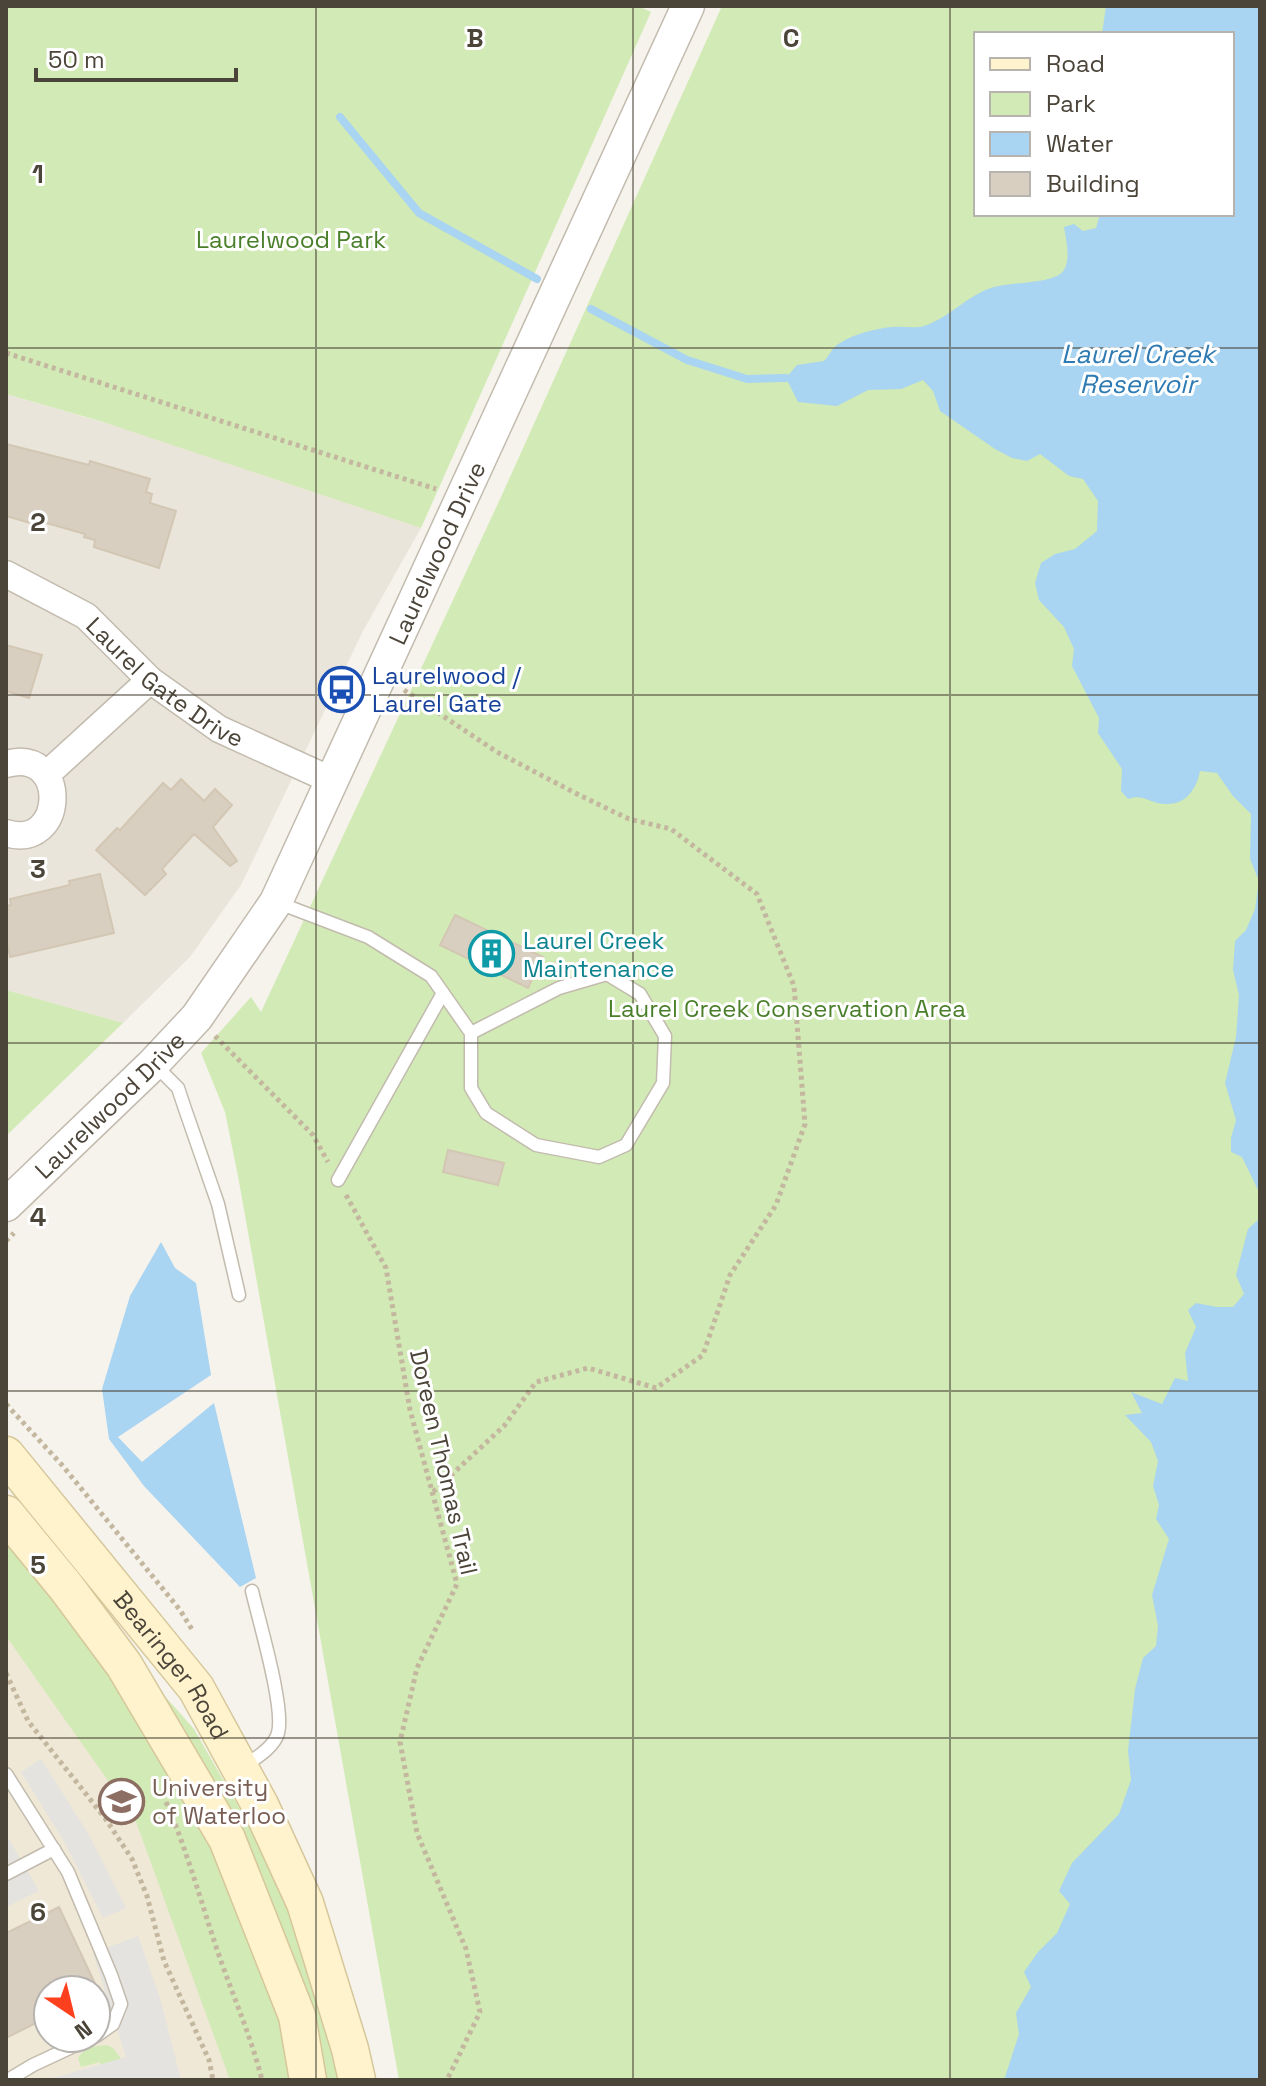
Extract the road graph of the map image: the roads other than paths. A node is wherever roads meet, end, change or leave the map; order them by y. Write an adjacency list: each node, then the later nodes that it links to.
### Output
1 (688, 6): 6 (street, Laurelwood Drive)
2 (6, 574): 3 (street, Laurel Gate Drive)
3 (150, 680): 5 (street); 6 (street, Laurel Gate Drive)
4 (6, 764): 5 (street)
5 (46, 775): 7 (street)
6 (331, 780): 8 (street, Laurelwood Drive)
7 (6, 833)
8 (276, 902): 9 (lane); 11 (street, Laurelwood Drive)
9 (443, 993): 10 (lane); 12 (lane)
10 (471, 1033): 10 (lane)
11 (153, 1064): 13 (street, Laurelwood Drive); 14 (lane)
12 (338, 1180)
13 (6, 1205)
14 (239, 1295)
15 (6, 1455): 18 (main road, Bearinger Road)
16 (6, 1514): 27 (main road, Bearinger Road)
17 (252, 1591): 18 (lane)
18 (240, 1769): 28 (main road, Bearinger Road)
19 (6, 1774): 20 (lane)
20 (54, 1849): 21 (lane); 22 (lane)
21 (6, 1874)
22 (110, 1974)
23 (112, 1979): 24 (lane)
24 (112, 2025)
25 (57, 2054): 26 (lane)
26 (8, 2080)
27 (308, 2080)
28 (357, 2080)

